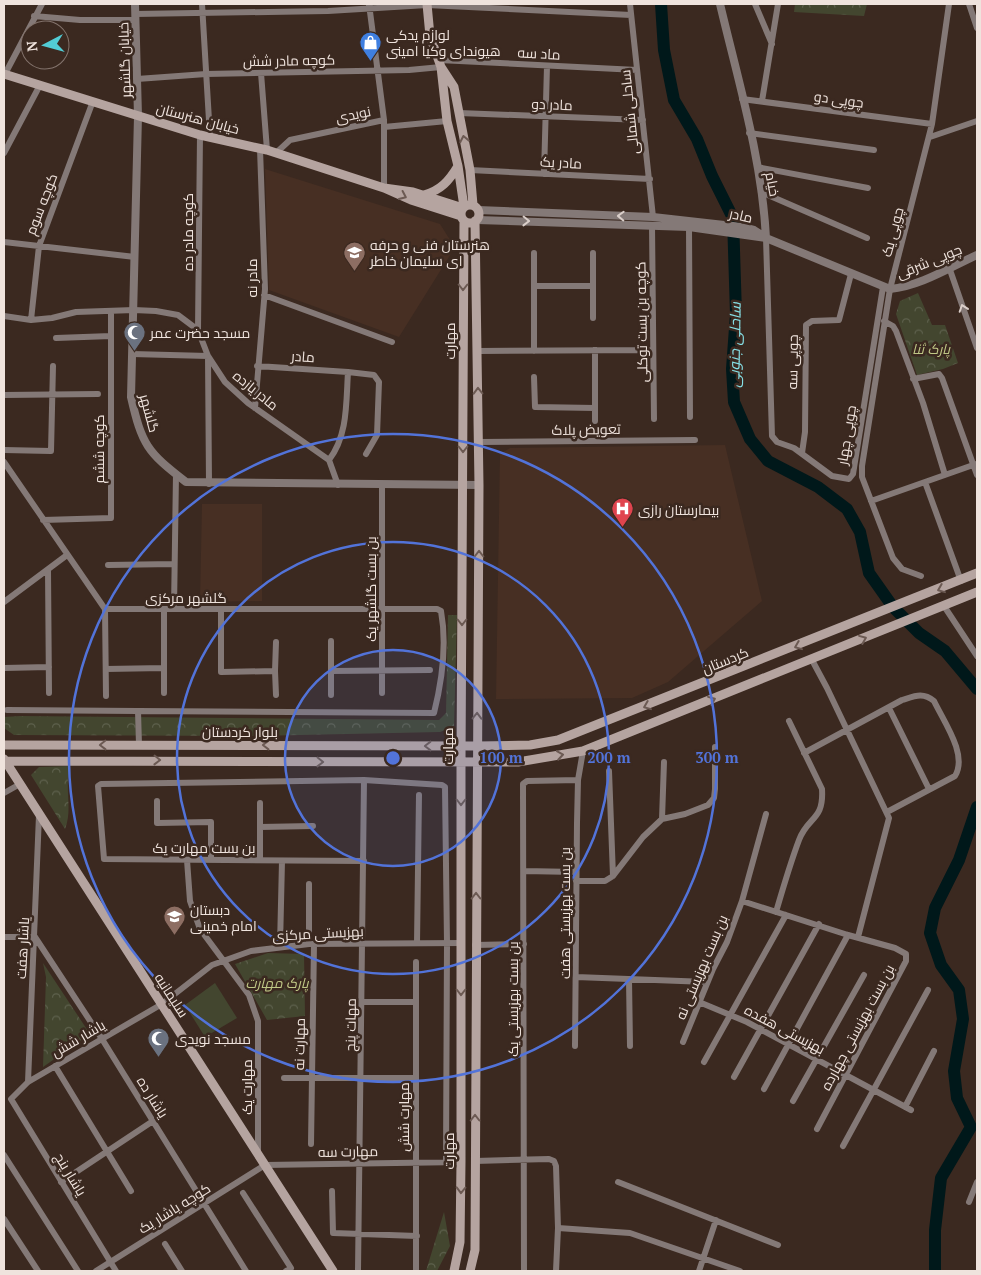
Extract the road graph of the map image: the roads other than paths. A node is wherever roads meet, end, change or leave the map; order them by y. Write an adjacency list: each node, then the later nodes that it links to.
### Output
1 (42, 4): 16 (street)
2 (135, 4): 17 (street, خیابان گلشهر)
3 (202, 4): 14 (street)
4 (305, 4): 13 (street)
5 (428, 4): 12 (street); 15 (street); 20 (main road, مهارت)
6 (630, 4): 15 (street, ساحلی شمالی)
7 (720, 4): 29 (street, خیام)
8 (755, 4): 19 (street)
9 (778, 4): 19 (street)
10 (949, 4): 39 (street, چوپی یک)
11 (969, 4): 18 (street)
12 (370, 6): 13 (street); 23 (street, نویدی)
13 (306, 11): 14 (street)
14 (203, 13): 17 (street); 26 (street)
15 (631, 15): 22 (street, ساحلی شمالی)
16 (34, 16): 17 (street); 25 (street)
17 (135, 17): 27 (street, خیابان گلشهر)
18 (977, 26)
19 (772, 46): 31 (street)
20 (440, 64): 21 (street, ماد سه); 23 (street, کوچه مادر شش); 32 (main road, مهارت); 37 (main road, مهارت)
21 (548, 66): 22 (street, ماد سه); 34 (street)
22 (637, 70): 35 (street, ساحلی شمالی)
23 (378, 71): 24 (street, کوچه مادر شش); 38 (street, نویدی)
24 (261, 73): 26 (street, کوچه مادر شش); 45 (street, مادر نه)
25 (4, 74): 28 (main road, خیابان هنرستان)
26 (206, 74): 27 (street, کوچه مادر شش); 42 (street)
27 (137, 79): 33 (street, خیابان گلشهر)
28 (40, 85): 30 (main road, خیابان هنرستان); 46 (street)
29 (742, 99): 31 (street, چوپی دو); 40 (street, خیام)
30 (93, 101): 33 (main road, خیابان هنرستان); 63 (street, کوچه سوم)
31 (762, 101): 39 (street, چوپی دو)
32 (460, 113): 34 (street, مادر دو); 49 (main road, مهارت, one-way to 32)
33 (138, 116): 41 (main road, خیابان هنرستان); 67 (street, گلشهر)
34 (546, 117): 35 (street, مادر دو); 50 (street)
35 (643, 120): 51 (street, ساحلی شمالی)
36 (977, 120): 43 (street)
37 (447, 121): 38 (street); 47 (main road, مهارت)
38 (384, 124): 45 (street, نویدی); 52 (street)
39 (932, 124): 43 (street, چوپی یک)
40 (749, 133): 44 (street); 48 (street, خیام)
41 (200, 135): 42 (main road, خیابان هنرستان); 80 (street, کوچه مادر ده)
42 (210, 137): 45 (main road, خیابان هنرستان)
43 (930, 137): 72 (street, چوپی یک)
44 (874, 150)
45 (267, 151): 52 (main road, خیابان هنرستان); 73 (street, مادر نه)
46 (4, 153)
47 (458, 166): 55 (main road); 56 (main road, مهارت)
48 (757, 167): 53 (street); 54 (street, خیام)
49 (470, 170): 50 (street, مادر یک); 56 (main road, مهارت)
50 (544, 174): 51 (street, مادر یک)
51 (650, 179): 57 (street, ساحلی شمالی)
52 (384, 188): 55 (main road, خیابان هنرستان); 56 (main road, خیابان هنرستان, one-way to 56)
53 (868, 188)
54 (761, 192): 60 (street, خیام); 61 (street)
55 (423, 195): 56 (main road, خیابان هنرستان)
56 (469, 213): 57 (street, مادر); 87 (main road, مهارت); 121 (main road, مهارت, one-way to 121)
57 (652, 221): 58 (street, مادر); 59 (street, مادر); 86 (street, کوچه بن بست توکلی)
58 (689, 227): 59 (street, مادر); 101 (street)
59 (722, 227): 60 (street, مادر); 60 (street, مادر)
60 (766, 238): 69 (street); 107 (street, چوپی چهار)
61 (867, 238)
62 (4, 242): 63 (street)
63 (39, 246): 67 (street); 78 (street, کوچه سوم)
64 (593, 253): 71 (street)
65 (534, 254): 70 (street)
66 (977, 255): 68 (street, چوپی شرقی)
67 (134, 257): 74 (street, گلشهر)
68 (949, 267): 72 (street, چوپی شرقی); 84 (street, one-way to 68)
69 (851, 274): 72 (street); 107 (street, چوپی سه)
70 (534, 286): 71 (street); 88 (street)
71 (593, 286): 77 (street)
72 (886, 288): 79 (street, چوپی یک); 107 (street, چوپی چهار)
73 (264, 295): 83 (street); 92 (street, مادر نه)
74 (134, 310): 75 (street); 80 (street); 89 (street, گلشهر)
75 (111, 311): 78 (street); 81 (street, کوچه ششم)
76 (4, 316): 78 (street)
77 (593, 318)
78 (31, 320)
79 (884, 321): 95 (street); 112 (street, چوپی یک)
80 (198, 330): 90 (street, مادر یازده)
81 (111, 336): 82 (street); 123 (street, کوچه ششم)
82 (56, 338)
83 (392, 342)
84 (977, 348)
85 (595, 350): 86 (street); 88 (street); 100 (street)
86 (653, 350): 102 (street, کوچه بن بست توکلی)
87 (478, 351): 88 (street); 105 (main road, مهارت, one-way to 87)
88 (534, 351)
89 (132, 354): 90 (street); 113 (street, گلشهر)
90 (208, 356): 99 (street, مادر یازده); 117 (street)
91 (52, 366): 98 (street)
92 (257, 366): 93 (street, مادر); 99 (street, مادر نه)
93 (348, 372): 108 (street, مادر); 109 (street)
94 (534, 378): 100 (street)
95 (913, 379): 111 (street); 114 (street)
96 (98, 394): 98 (street)
97 (4, 395): 98 (street)
98 (51, 395): 106 (street)
99 (255, 408): 109 (street, مادر یازده)
100 (595, 408): 103 (street)
101 (690, 417)
102 (654, 419)
103 (595, 421)
104 (695, 440): 105 (street, تعویض پلاک)
105 (479, 442): 119 (main road, مهارت)
106 (4, 450)
107 (802, 453)
108 (366, 454)
109 (329, 460): 118 (street)
110 (4, 462): 123 (street)
111 (976, 465): 114 (street); 115 (street)
112 (862, 466): 122 (street, چوپی چهار)
113 (176, 474): 117 (street, گلشهر); 126 (street)
114 (945, 475): 116 (street)
115 (977, 475)
116 (925, 482): 122 (street); 130 (street)
117 (209, 484): 118 (street, گلشهر)
118 (338, 485): 120 (street, گلشهر)
119 (479, 485): 121 (street); 165 (main road, مهارت, one-way to 119)
120 (382, 486): 121 (street, گلشهر); 134 (street, بن بست گلشهر یک)
121 (462, 486): 164 (main road, مهارت, one-way to 164)
122 (871, 501): 129 (street, چوپی چهار)
123 (43, 520): 124 (street)
124 (67, 555): 127 (street); 138 (street)
125 (108, 564): 126 (street)
126 (174, 564): 136 (street)
127 (48, 570): 132 (street); 143 (street)
128 (977, 573): 130 (main road, کردستان)
129 (921, 576)
130 (961, 581): 165 (main road, کردستان, one-way to 165)
131 (977, 592): 133 (main road)
132 (4, 602)
133 (944, 606): 141 (street); 142 (main road, one-way to 133)
134 (382, 608): 137 (street, گلشهر مرکزی); 148 (street, بن بست گلشهر یک); 159 (street, گلشهر مرکزی)
135 (164, 609): 136 (street, گلشهر مرکزی); 138 (street, گلشهر مرکزی); 145 (street)
136 (174, 609): 137 (street, گلشهر مرکزی)
137 (221, 609): 147 (street)
138 (104, 610): 146 (street)
139 (331, 641): 150 (street)
140 (276, 642): 147 (street)
141 (977, 656)
142 (812, 660): 161 (street); 167 (main road, one-way to 142)
143 (49, 667): 144 (street); 151 (street)
144 (4, 668)
145 (164, 668): 146 (street); 152 (street)
146 (106, 669): 156 (street)
147 (275, 670): 154 (street)
148 (382, 670): 149 (street); 150 (street); 153 (street, بن بست گلشهر یک)
149 (430, 670)
150 (332, 671): 155 (street)
151 (49, 693)
152 (164, 693)
153 (382, 693)
154 (276, 695)
155 (331, 695)
156 (106, 696)
157 (889, 708): 161 (street); 177 (street); 177 (street)
158 (7, 710): 159 (street)
159 (138, 711): 162 (street)
160 (789, 721): 168 (street)
161 (847, 729): 168 (street); 182 (street)
162 (138, 744): 163 (main road, بلوار کردستان, one-way to 163); 164 (main road, بلوار کردستان, one-way to 162)
163 (4, 745)
164 (461, 746): 165 (main road, بلوار کردستان); 170 (main road, مهارت)
165 (477, 746): 171 (main road, مهارت)
166 (715, 747): 185 (street)
167 (583, 752): 171 (main road, one-way to 167); 175 (street, بن بست بهزیستی هفت)
168 (804, 753): 199 (street)
169 (4, 760): 170 (main road, one-way to 170); 176 (main road, سلیمانیه)
170 (461, 761): 171 (main road); 210 (main road, مهارت, one-way to 210)
171 (477, 762): 212 (main road, مهارت, one-way to 171)
172 (664, 762): 185 (street)
173 (609, 771): 195 (street)
174 (364, 780): 188 (street, بن بست مهارت یک); 191 (street, مهات پنج); 209 (street)
175 (578, 780): 193 (street, بن بست بهزیستی یک); 194 (street, بن بست بهزیستی هفت)
176 (20, 784): 178 (street); 183 (main road, سلیمانیه)
177 (929, 789): 182 (street)
178 (4, 794)
179 (419, 795): 207 (street)
180 (157, 801): 189 (street)
181 (260, 803): 187 (street)
182 (887, 812): 204 (street)
183 (39, 814): 205 (street, یاشار هفت); 224 (main road, سلیمانیه)
184 (766, 814): 198 (street, بن بست بهزیستی نه)
185 (662, 819): 195 (street)
186 (313, 826): 187 (street)
187 (260, 827): 190 (street)
188 (187, 860): 189 (street, بن بست مهارت یک); 214 (street, مهارت یک)
189 (211, 860): 190 (street, بن بست مهارت یک)
190 (260, 860): 192 (street, بن بست مهارت یک)
191 (364, 860): 192 (street, بن بست مهارت یک); 206 (street, مهات پنج)
192 (282, 861): 213 (street)
193 (524, 871): 194 (street); 211 (street, بن بست بهزیستی یک)
194 (576, 872): 196 (street, بن بست بهزیستی هفت)
195 (613, 876): 196 (street)
196 (576, 881): 217 (street, بن بست بهزیستی هفت)
197 (309, 884): 208 (street, مهارت نه)
198 (742, 901): 199 (street); 219 (street, بن بست بهزیستی نه)
199 (776, 912): 200 (street)
200 (786, 915): 201 (street); 225 (street)
201 (818, 924): 202 (street); 226 (street)
202 (848, 935): 204 (street); 229 (street)
203 (4, 937): 205 (street)
204 (858, 937): 236 (street, بن بست بهزیستی چهارده)
205 (35, 938): 227 (street, یاشار ده); 242 (street, یاشار هفت)
206 (364, 943): 207 (street, بهزیستی مرکزی); 208 (street, بهزیستی مرکزی); 221 (street, مهات پنج)
207 (417, 943): 209 (street, بهزیستی مرکزی)
208 (312, 944): 213 (street, بهزیستی مرکزی); 240 (street, مهارت نه)
209 (447, 944): 210 (street, بهزیستی مرکزی); 257 (street)
210 (462, 944): 212 (main road); 258 (main road, مهارت, one-way to 258)
211 (524, 944): 212 (street); 254 (street, بن بست بهزیستی یک)
212 (475, 945): 255 (main road, مهارت, one-way to 212)
213 (280, 946): 214 (street, بهزیستی مرکزی)
214 (225, 960): 224 (street, بهزیستی مرکزی); 253 (street, مهارت یک)
215 (416, 962): 222 (street, مهارت شش)
216 (864, 975): 233 (street)
217 (576, 978): 218 (street); 230 (street, بن بست بهزیستی هفت)
218 (630, 979): 219 (street); 231 (street)
219 (707, 982): 223 (street, بن بست بهزیستی نه)
220 (928, 990): 244 (street)
221 (363, 1002): 222 (street); 237 (street, مهات پنج)
222 (416, 1002): 241 (street, مهارت شش)
223 (699, 1002): 225 (street, بهزیستی هفده); 228 (street, بن بست بهزیستی نه)
224 (162, 1004): 227 (street, یاشار شش); 253 (main road, سلیمانیه)
225 (732, 1016): 226 (street, بهزیستی هفده); 234 (street)
226 (760, 1029): 229 (street, بهزیستی هفده); 238 (street)
227 (102, 1039): 235 (street, یاشار شش); 247 (street, یاشار ده)
228 (683, 1042)
229 (788, 1044): 233 (street, بهزیستی هفده); 243 (street)
230 (575, 1046)
231 (630, 1046)
232 (934, 1051): 244 (street, بهزیستی هفده)
233 (816, 1060): 236 (street, بهزیستی هفده); 246 (street)
234 (704, 1062)
235 (55, 1066): 242 (street, یاشار شش); 251 (street)
236 (847, 1076): 244 (street, بهزیستی هفده); 248 (street, بن بست بهزیستی چهارده)
237 (362, 1077): 240 (street); 241 (street); 259 (street, مهات پنج)
238 (734, 1077)
239 (284, 1078): 240 (street)
240 (311, 1078): 249 (street, مهارت نه)
241 (416, 1078): 256 (street, مهارت شش)
242 (28, 1082): 245 (street, یاشار شش)
243 (764, 1089)
244 (875, 1091): 250 (street)
245 (11, 1099): 261 (street, یاشار پنج)
246 (794, 1101)
247 (153, 1121): 251 (street); 268 (street, یاشار ده)
248 (817, 1129)
249 (311, 1144)
250 (843, 1146)
251 (108, 1152): 261 (street); 264 (street)
252 (4, 1155): 280 (street)
253 (258, 1155): 260 (main road, سلیمانیه)
254 (524, 1159): 255 (street); 271 (street); 290 (street, بن بست بهزیستی یک)
255 (475, 1161): 258 (main road); 289 (main road, مهارت)
256 (416, 1162): 257 (street, مهارت سه); 259 (street, مهارت سه); 273 (street, مهارت شش)
257 (446, 1162): 258 (street, مهارت سه)
258 (461, 1162): 288 (main road, مهارت, one-way to 288)
259 (360, 1163): 260 (street, مهارت سه); 272 (street, مهات پنج)
260 (265, 1165): 268 (street, کوچه یاشار یک); 285 (main road, سلیمانیه)
261 (61, 1182): 277 (street, یاشار پنج)
262 (618, 1182): 270 (street)
263 (977, 1182): 267 (street)
264 (131, 1191)
265 (332, 1191): 272 (street)
266 (243, 1193): 278 (street)
267 (968, 1202)
268 (204, 1203): 277 (street, کوچه یاشار یک); 284 (street, یاشار ده)
269 (4, 1219): 279 (street)
270 (716, 1220): 275 (street); 276 (street)
271 (558, 1228): 276 (street); 291 (street)
272 (359, 1234): 273 (street); 286 (street, مهات پنج)
273 (417, 1236): 287 (street, مهارت شش)
274 (165, 1244): 283 (street)
275 (778, 1245)
276 (702, 1257): 292 (street); 293 (street)
277 (110, 1263): 281 (street, کوچه یاشار یک); 282 (street, یاشار پنج)
278 (290, 1270)
279 (38, 1271)
280 (78, 1271)
281 (96, 1271)
282 (116, 1271)
283 (182, 1271)
284 (246, 1271)
285 (333, 1271)
286 (358, 1271)
287 (416, 1271)
288 (454, 1271)
289 (470, 1271)
290 (524, 1271)
291 (556, 1271)
292 (699, 1271)
293 (740, 1271)

